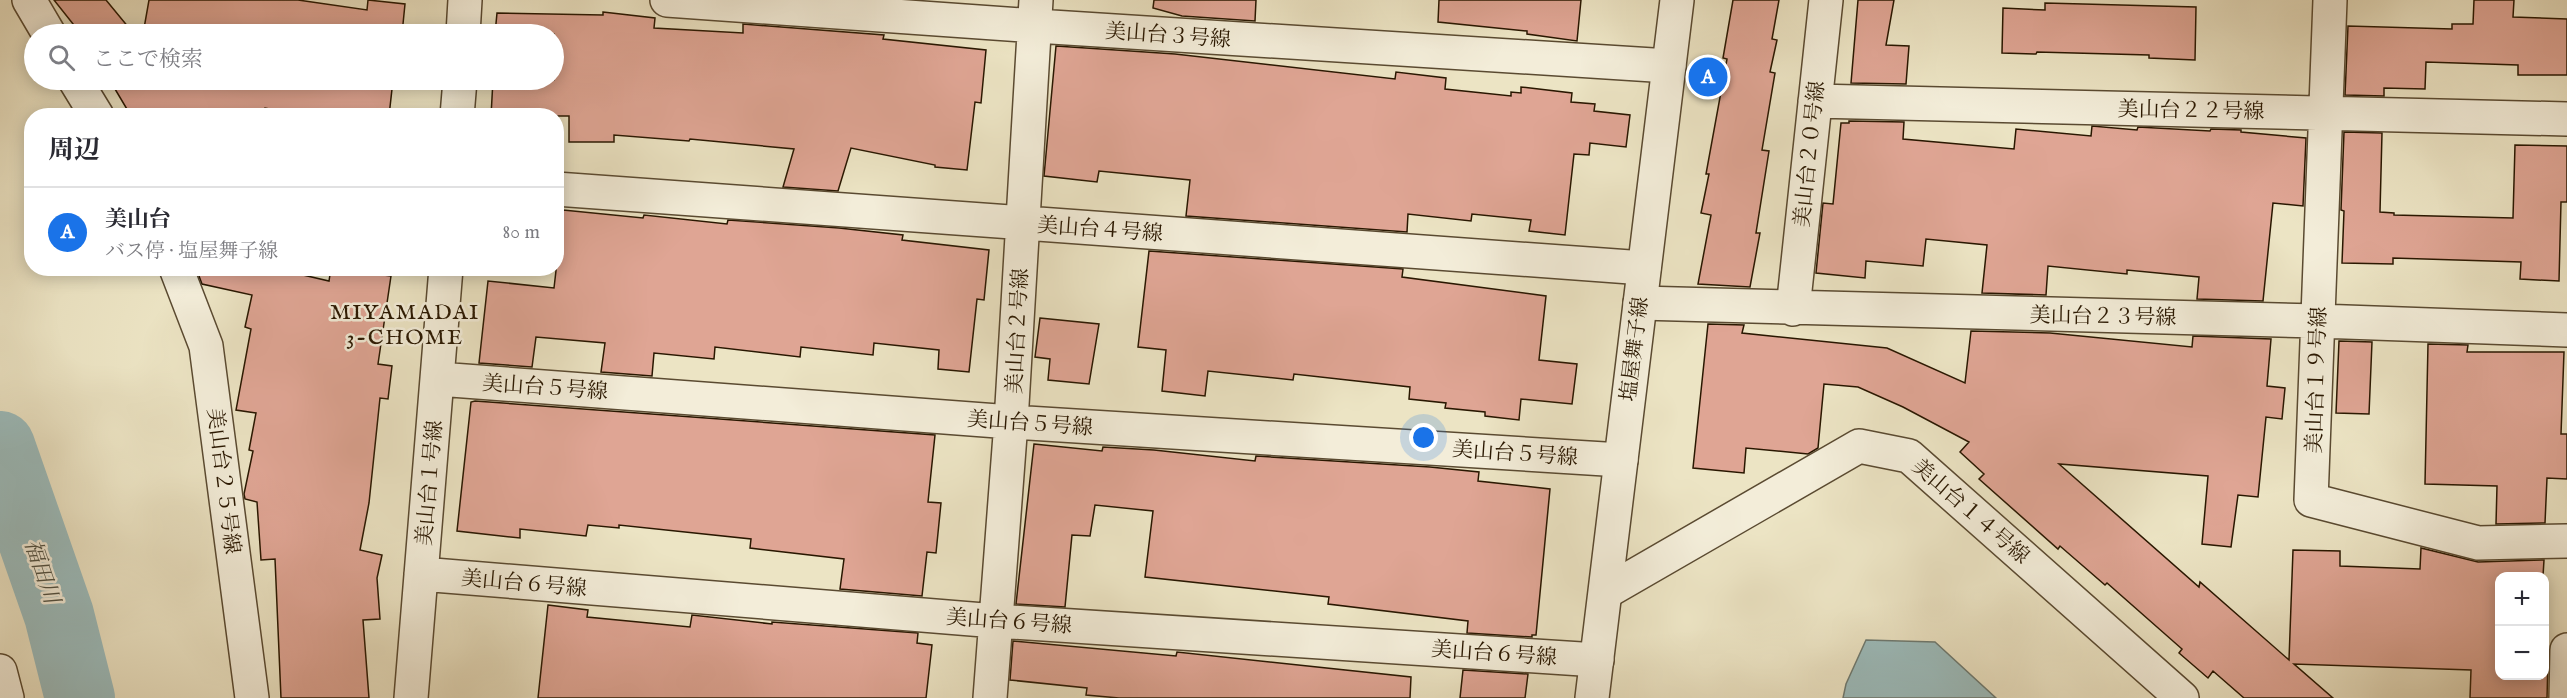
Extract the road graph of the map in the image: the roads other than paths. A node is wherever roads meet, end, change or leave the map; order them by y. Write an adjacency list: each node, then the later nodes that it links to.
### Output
1 (29, 0): 8 (street)
2 (465, 0): 9 (street)
3 (667, 0): 7 (street, 美山台３号線)
4 (1677, 0): 10 (street, 塩屋舞子線)
5 (1826, 0): 13 (street, 美山台２０号線)
6 (2330, 0): 16 (street, 美山台１９号線)
7 (1036, 13): 10 (street, 美山台３号線); 19 (street, 美山台２号線)
8 (43, 24)
9 (464, 24)
10 (1669, 66): 20 (street, 塩屋舞子線)
11 (81, 90): 14 (street)
12 (459, 90): 15 (street)
13 (1815, 101): 16 (street, 美山台２２号線); 24 (street, 美山台２０号線)
14 (91, 108)
15 (458, 108)
16 (2326, 114): 17 (street, 美山台２２号線); 25 (street, 美山台１９号線)
17 (2567, 119)
18 (564, 190): 19 (street, 美山台４号線)
19 (1023, 224): 20 (street, 美山台４号線); 28 (street, 美山台２号線)
20 (1644, 268): 23 (street, 塩屋舞子線)
21 (179, 276): 38 (street, 美山台２５号線)
22 (445, 276): 27 (street, 美山台１号線)
23 (1640, 303): 24 (street, 美山台２３号線); 29 (street, 塩屋舞子線)
24 (1793, 309): 25 (street, 美山台２３号線)
25 (2318, 321): 26 (street, 美山台２３号線); 30 (street, 美山台１９号線)
26 (2567, 330)
27 (438, 379): 28 (street, 美山台５号線); 31 (street, 美山台１号線)
28 (1011, 422): 29 (street, 美山台５号線); 33 (street, 美山台２号線)
29 (1621, 460): 32 (street, 塩屋舞子線)
30 (2567, 541)
31 (421, 574): 33 (street, 美山台６号線); 39 (street, 美山台１号線)
32 (1606, 592): 35 (street, 塩屋舞子線); 42 (street, 美山台１４号線)
33 (996, 621): 35 (street, 美山台６号線); 40 (street, 美山台２号線)
34 (2567, 650): 43 (street)
35 (1597, 660): 41 (street, 塩屋舞子線)
36 (0, 671): 37 (street)
37 (7, 698)
38 (252, 698)
39 (411, 698)
40 (990, 698)
41 (1592, 698)
42 (2182, 698)
43 (2566, 698)

